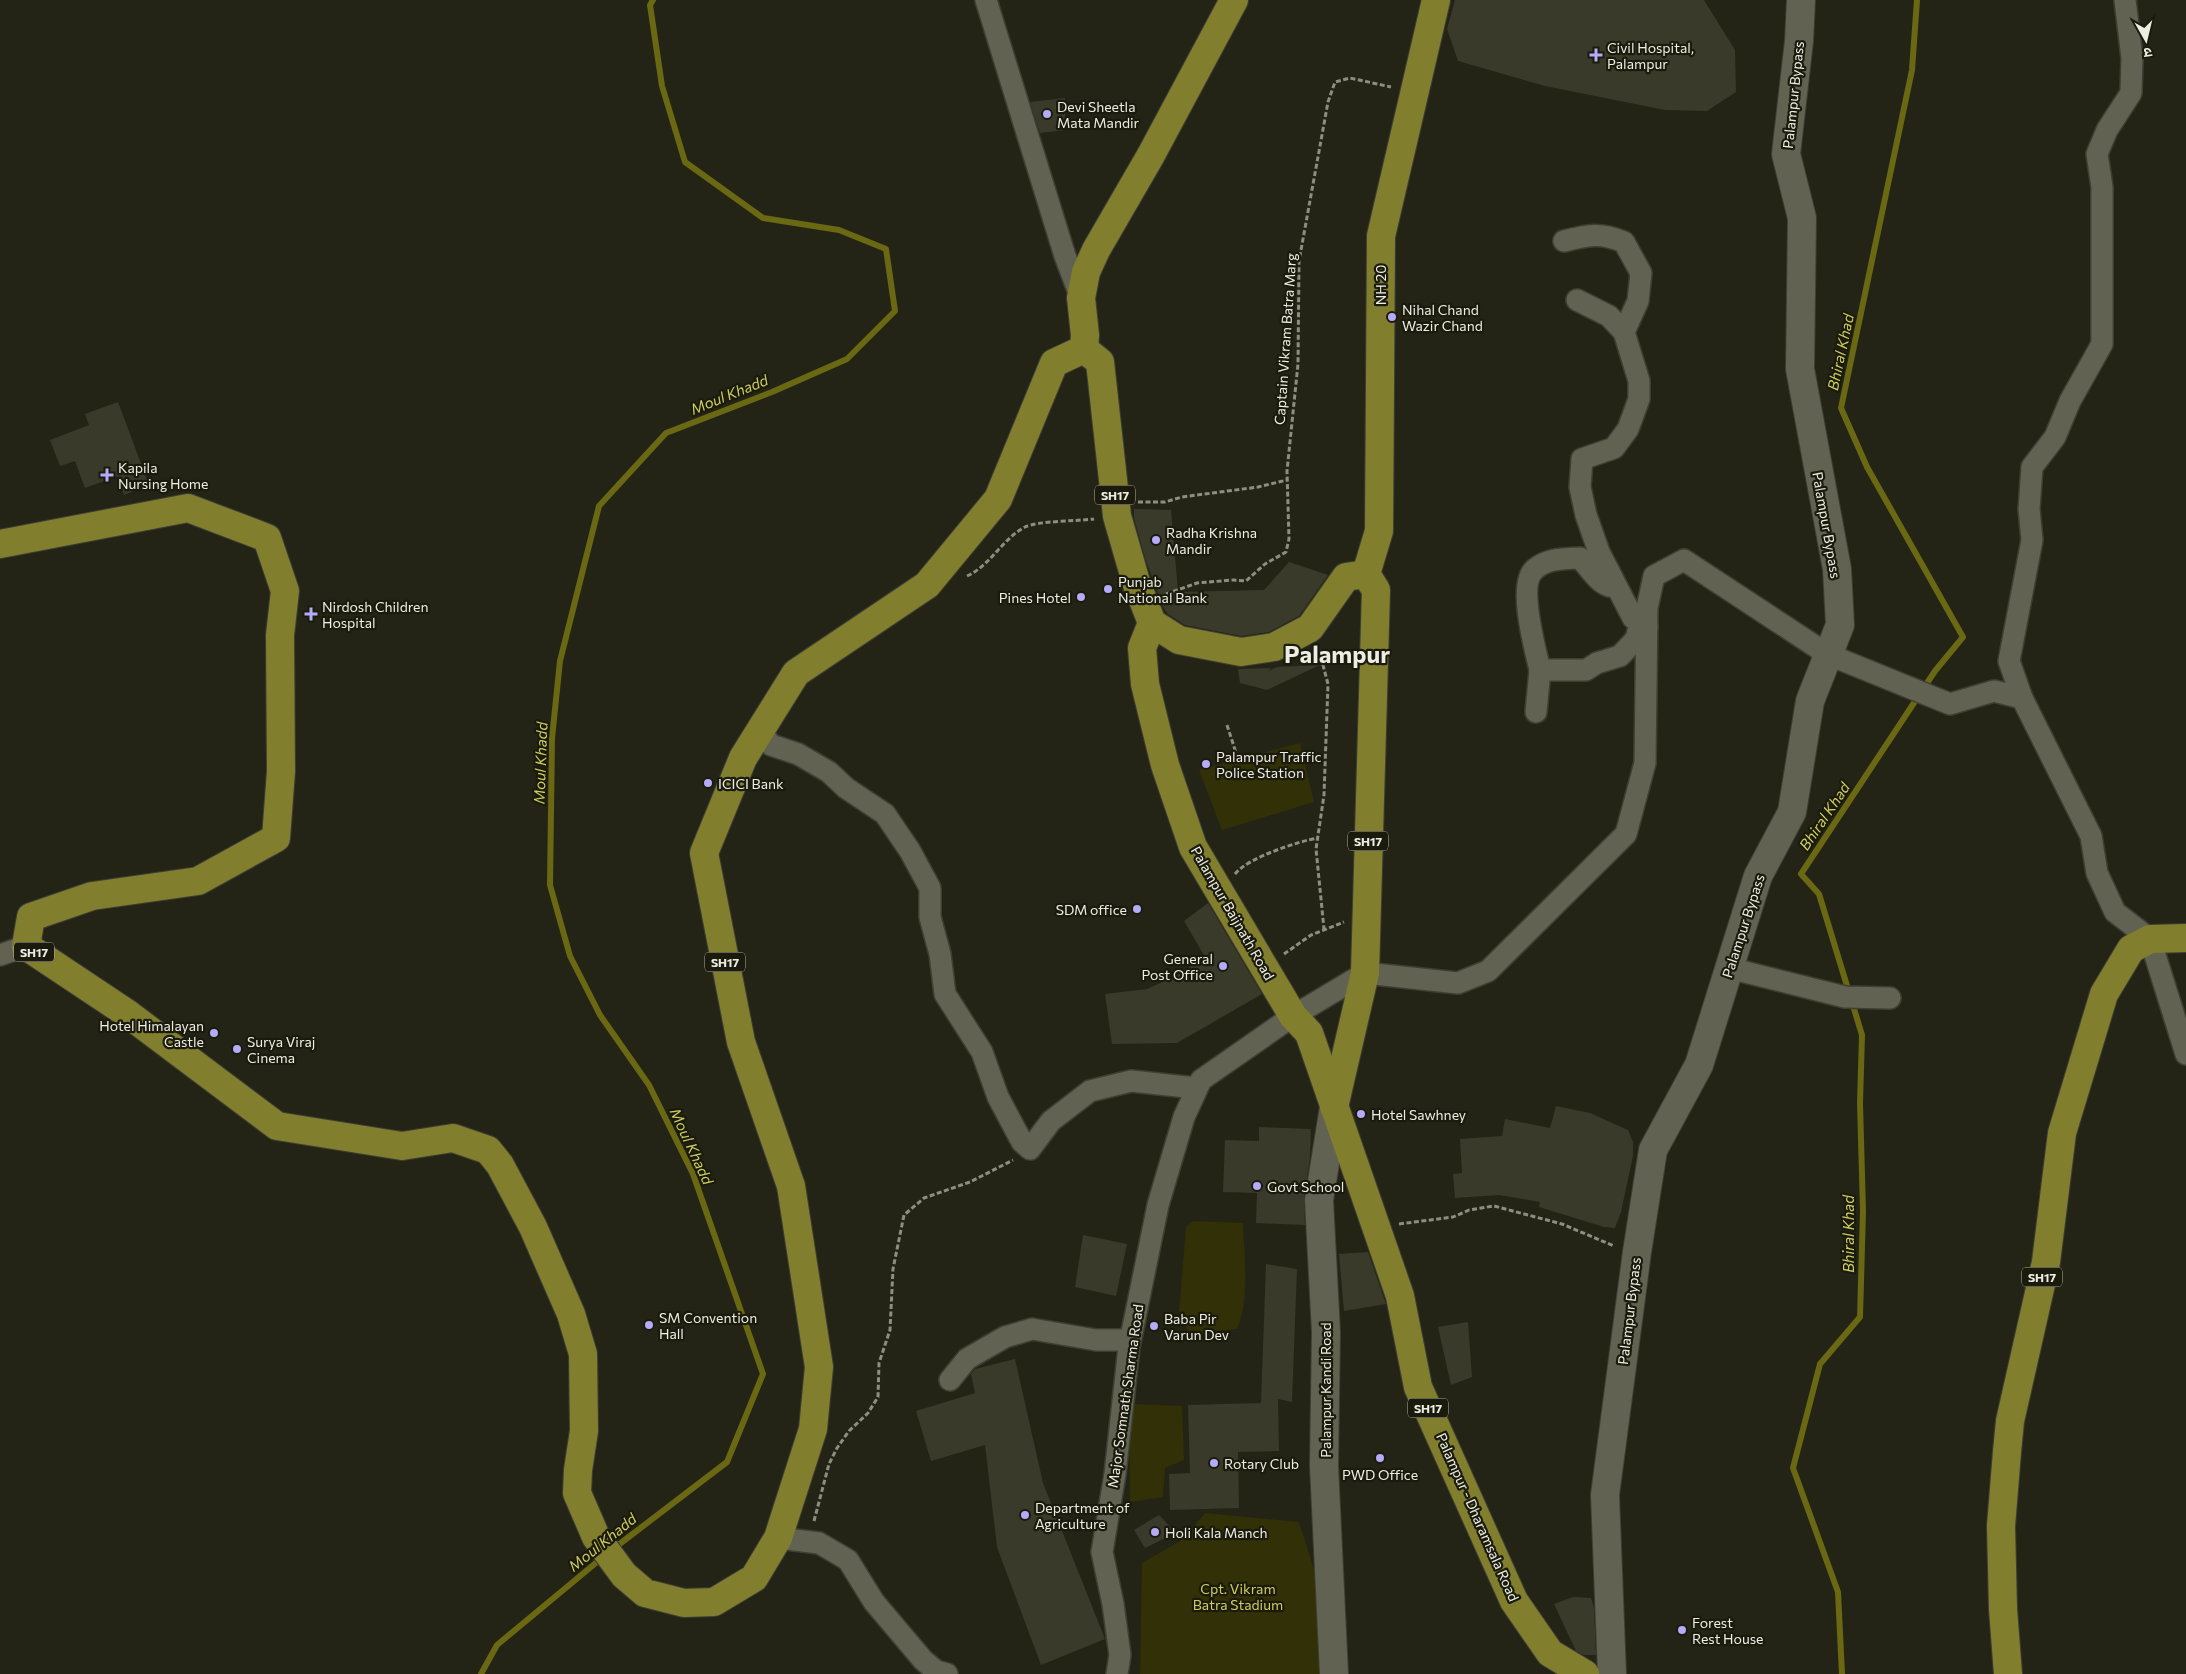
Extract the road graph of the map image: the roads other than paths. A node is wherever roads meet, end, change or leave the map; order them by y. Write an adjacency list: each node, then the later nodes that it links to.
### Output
1 (986, 0): 7 (street)
2 (1234, 0): 7 (main road)
3 (1436, 0): 12 (main road, NH 20)
4 (1801, 0): 16 (street, Palampur Bypass)
5 (2125, 0): 18 (street)
6 (1564, 241): 9 (street)
7 (1081, 298): 10 (main road)
8 (1577, 300): 9 (street)
9 (1624, 332): 13 (street)
10 (1084, 349): 14 (main road, SH17); 20 (main road, SH17)
11 (0, 544): 23 (main road, SH17)
12 (1366, 574): 14 (main road); 26 (main road, SH17)
13 (1619, 590): 15 (street); 17 (street)
14 (1152, 623): 28 (main road, Palampur Baijnath Road / SH17)
15 (1644, 625): 16 (street); 17 (street); 26 (street)
16 (1827, 654): 18 (street); 25 (street, Palampur Bypass)
17 (1540, 670): 19 (street)
18 (2022, 698): 22 (street)
19 (1536, 712)
20 (760, 731): 30 (street); 34 (main road, SH17)
21 (2186, 938): 22 (main road)
22 (2150, 939): 29 (street); 40 (main road, SH17)
23 (26, 946): 24 (street); 34 (main road, SH17)
24 (0, 954)
25 (1729, 968): 27 (street); 39 (street, Palampur Bypass)
26 (1365, 973): 28 (street, Major Somnath Sharma Road); 31 (main road, SH17)
27 (1890, 998)
28 (1294, 1016): 30 (street, Major Somnath Sharma Road); 31 (main road, Palampur Baijnath Road / SH17)
29 (2186, 1054)
30 (1196, 1088): 32 (street, Major Somnath Sharma Road)
31 (1334, 1107): 37 (street, Palampur Kandi Road); 38 (main road, Palampur - Dharamsala Road / SH17)
32 (1130, 1340): 33 (street); 36 (street, Major Somnath Sharma Road)
33 (950, 1380)
34 (778, 1538): 35 (street)
35 (947, 1674)
36 (1117, 1674)
37 (1334, 1674)
38 (1585, 1674)
39 (1612, 1674)
40 (2008, 1674)

